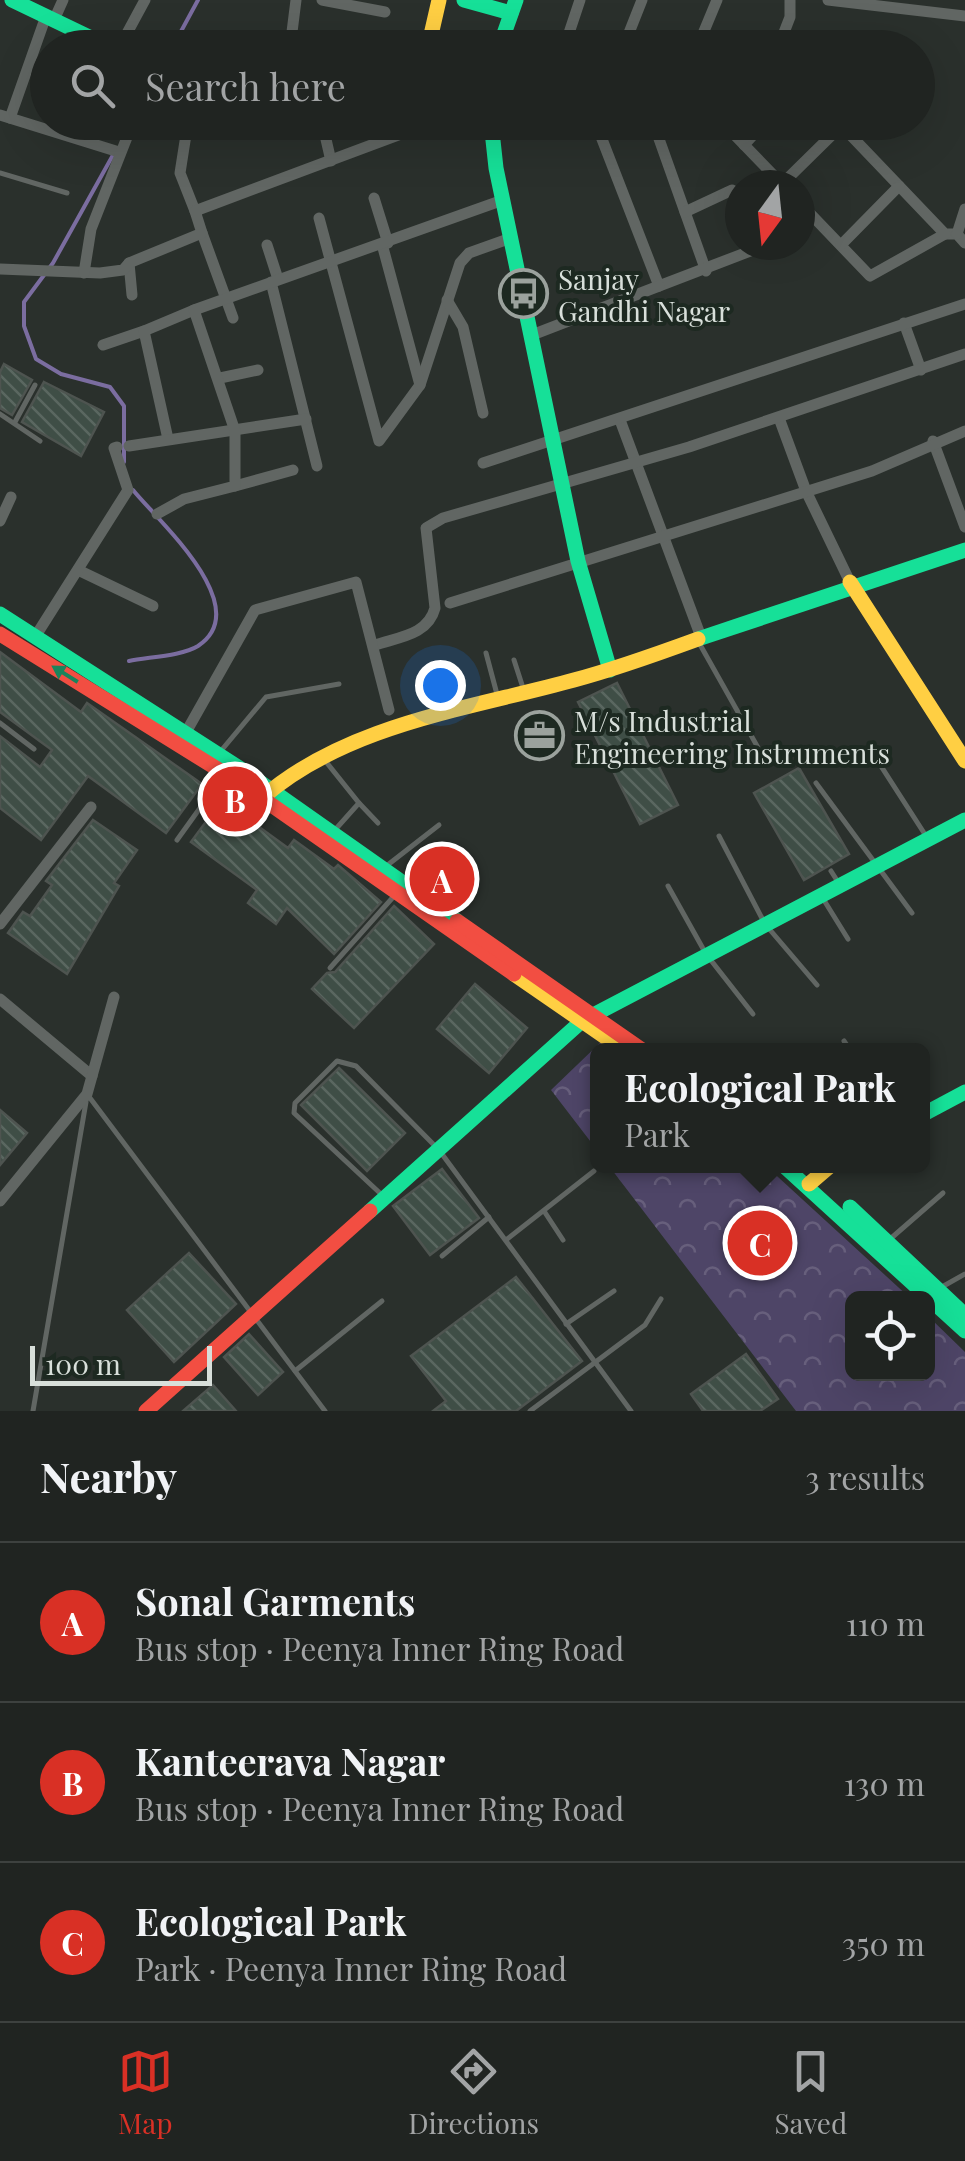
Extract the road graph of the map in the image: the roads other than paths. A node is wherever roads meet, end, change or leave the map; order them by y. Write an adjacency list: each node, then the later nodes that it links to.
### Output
1 (12, 0): 19 (street)
2 (63, 0): 19 (street)
3 (145, 0): 22 (street)
4 (296, 0): 23 (street)
5 (322, 0): 16 (street)
6 (439, 0): 24 (street)
7 (464, 0): 15 (street)
8 (580, 0): 26 (street)
9 (642, 0): 27 (street)
10 (716, 0): 28 (street)
11 (790, 0): 29 (street)
12 (828, 0): 14 (street)
13 (943, 0): 17 (street)
14 (875, 4): 17 (street)
15 (514, 6): 25 (street)
16 (385, 12)
17 (938, 14): 18 (street)
18 (965, 16)
19 (50, 18): 20 (street); 21 (street)
20 (45, 30)
21 (71, 30)
22 (126, 30)
23 (292, 30)
24 (432, 30)
25 (505, 30)
26 (570, 30)
27 (630, 30)
28 (704, 30)
29 (785, 30)
30 (30, 62): 31 (street)
31 (5, 117): 32 (street)
32 (30, 122)
33 (88, 140): 46 (street)
34 (123, 140): 46 (street)
35 (186, 140): 57 (street)
36 (326, 140): 47 (street)
37 (386, 140): 47 (street)
38 (494, 140): 55 (street)
39 (602, 140): 74 (street)
40 (659, 140): 58 (street)
41 (739, 140): 45 (street)
42 (749, 140): 45 (street)
43 (824, 140): 49 (street)
44 (854, 140): 51 (street)
45 (744, 146): 48 (street)
46 (116, 151): 72 (street)
47 (331, 161): 57 (street)
48 (767, 170)
49 (796, 170)
50 (0, 174): 52 (lane)
51 (899, 186): 62 (street); 65 (street)
52 (67, 193)
53 (725, 193): 58 (street)
54 (374, 198): 64 (street)
55 (503, 200): 63 (street); 64 (street)
56 (965, 209): 62 (street)
57 (195, 211): 61 (street)
58 (685, 212): 71 (street)
59 (319, 218): 68 (street)
60 (815, 219): 65 (street)
61 (202, 233): 69 (street); 76 (street)
62 (956, 237): 65 (street)
63 (511, 238): 77 (street); 83 (street)
64 (385, 243): 68 (street); 90 (street)
65 (840, 245)
66 (267, 246): 73 (street)
67 (731, 260): 71 (street)
68 (328, 261): 73 (street); 90 (street)
69 (128, 263): 72 (street); 75 (street)
70 (0, 269): 72 (street)
71 (706, 271): 74 (street)
72 (84, 273)
73 (275, 281): 76 (street); 93 (street)
74 (659, 286): 83 (street)
75 (132, 294)
76 (224, 296): 79 (street); 80 (street)
77 (447, 300): 90 (street); 92 (street)
78 (965, 304): 81 (street)
79 (194, 310): 82 (street); 88 (street)
80 (233, 318)
81 (904, 324): 87 (street); 95 (street)
82 (144, 331): 84 (street); 99 (street)
83 (532, 335): 100 (street)
84 (104, 345)
85 (965, 354): 87 (street)
86 (258, 370): 88 (street)
87 (921, 370): 94 (street)
88 (220, 378): 97 (street)
89 (35, 385): 96 (lane)
90 (420, 385)
91 (0, 414): 96 (lane)
92 (483, 414)
93 (306, 418): 97 (street); 105 (street)
94 (779, 418): 104 (street); 109 (street)
95 (620, 420): 100 (street); 104 (street)
96 (14, 423): 101 (lane)
97 (235, 430): 99 (street); 108 (street)
98 (965, 431): 102 (street)
99 (168, 440): 117 (street)
100 (554, 440): 103 (street); 107 (street)
101 (40, 441)
102 (933, 442): 109 (street); 113 (street)
103 (482, 463)
104 (635, 463): 107 (street); 114 (street)
105 (318, 466)
106 (294, 470): 108 (street)
107 (564, 485): 116 (street); 125 (street)
108 (235, 486): 111 (street)
109 (806, 491): 114 (street); 118 (street)
110 (12, 498): 112 (street)
111 (157, 514)
112 (0, 521)
113 (965, 528)
114 (662, 538): 116 (street); 124 (street)
115 (965, 550): 118 (street)
116 (578, 561): 119 (street); 128 (street)
117 (78, 570): 120 (street); 123 (street)
118 (850, 582): 124 (street); 140 (street)
119 (450, 603)
120 (153, 606)
121 (0, 614): 123 (street)
122 (0, 634): 141 (street, one-way to 122)
123 (36, 637): 134 (street)
124 (699, 638): 128 (street); 139 (lane)
125 (375, 645): 132 (street); 134 (street)
126 (486, 653): 131 (lane)
127 (514, 660): 130 (lane)
128 (610, 670): 130 (street)
129 (340, 684): 137 (lane)
130 (525, 694): 131 (street)
131 (499, 701): 138 (street)
132 (389, 710)
133 (0, 723): 136 (lane)
134 (185, 734): 137 (street)
135 (870, 748): 151 (lane)
136 (34, 749)
137 (218, 754): 143 (street)
138 (322, 757): 143 (street); 144 (lane)
139 (765, 760)
140 (965, 760)
141 (225, 774): 143 (street); 152 (lane)
142 (816, 783): 153 (lane)
143 (265, 793): 149 (street); 156 (street)
144 (358, 803): 147 (lane); 149 (lane)
145 (91, 807): 159 (street)
146 (965, 820): 151 (street)
147 (378, 823)
148 (439, 826): 154 (lane)
149 (332, 833): 154 (street)
150 (719, 836): 160 (lane)
151 (928, 839): 153 (street)
152 (177, 840)
153 (875, 866): 157 (street); 158 (lane)
154 (383, 868): 168 (street)
155 (668, 886): 162 (lane)
156 (397, 892): 163 (lane); 168 (street)
157 (821, 895): 160 (street); 161 (lane)
158 (912, 914)
159 (0, 924)
160 (765, 924): 162 (street); 164 (lane)
161 (848, 939)
162 (706, 954): 167 (lane); 168 (street)
163 (330, 968)
164 (817, 985)
165 (114, 997): 171 (street)
166 (0, 1000): 171 (street)
167 (753, 1014)
168 (587, 1018): 169 (street); 170 (street); 175 (street)
169 (616, 1043)
170 (630, 1043)
171 (92, 1076): 173 (street)
172 (965, 1092): 174 (street)
173 (87, 1094): 178 (street); 196 (lane); 202 (lane)
174 (930, 1111)
175 (440, 1150): 180 (street); 180 (lane); 182 (lane)
176 (591, 1173): 181 (lane)
177 (818, 1175): 185 (street); 189 (street)
178 (2, 1194)
179 (943, 1194): 185 (lane)
180 (385, 1198): 196 (street)
181 (544, 1210): 183 (lane); 184 (lane)
182 (488, 1217): 183 (lane); 186 (lane)
183 (506, 1240): 198 (lane)
184 (563, 1240)
185 (886, 1242): 190 (street)
186 (442, 1256)
187 (965, 1274): 191 (lane)
188 (614, 1291): 198 (lane)
189 (926, 1291)
190 (926, 1291)
191 (935, 1296)
192 (661, 1298): 200 (lane)
193 (935, 1300): 197 (street)
194 (382, 1301): 201 (lane)
195 (935, 1301): 199 (street)
196 (254, 1315): 201 (lane); 203 (street)
197 (965, 1315)
198 (566, 1324): 200 (lane)
199 (965, 1330)
200 (595, 1363): 205 (lane); 206 (lane)
201 (295, 1371): 204 (lane)
202 (33, 1411)
203 (146, 1411)
204 (325, 1411)
205 (530, 1411)
206 (631, 1411)

